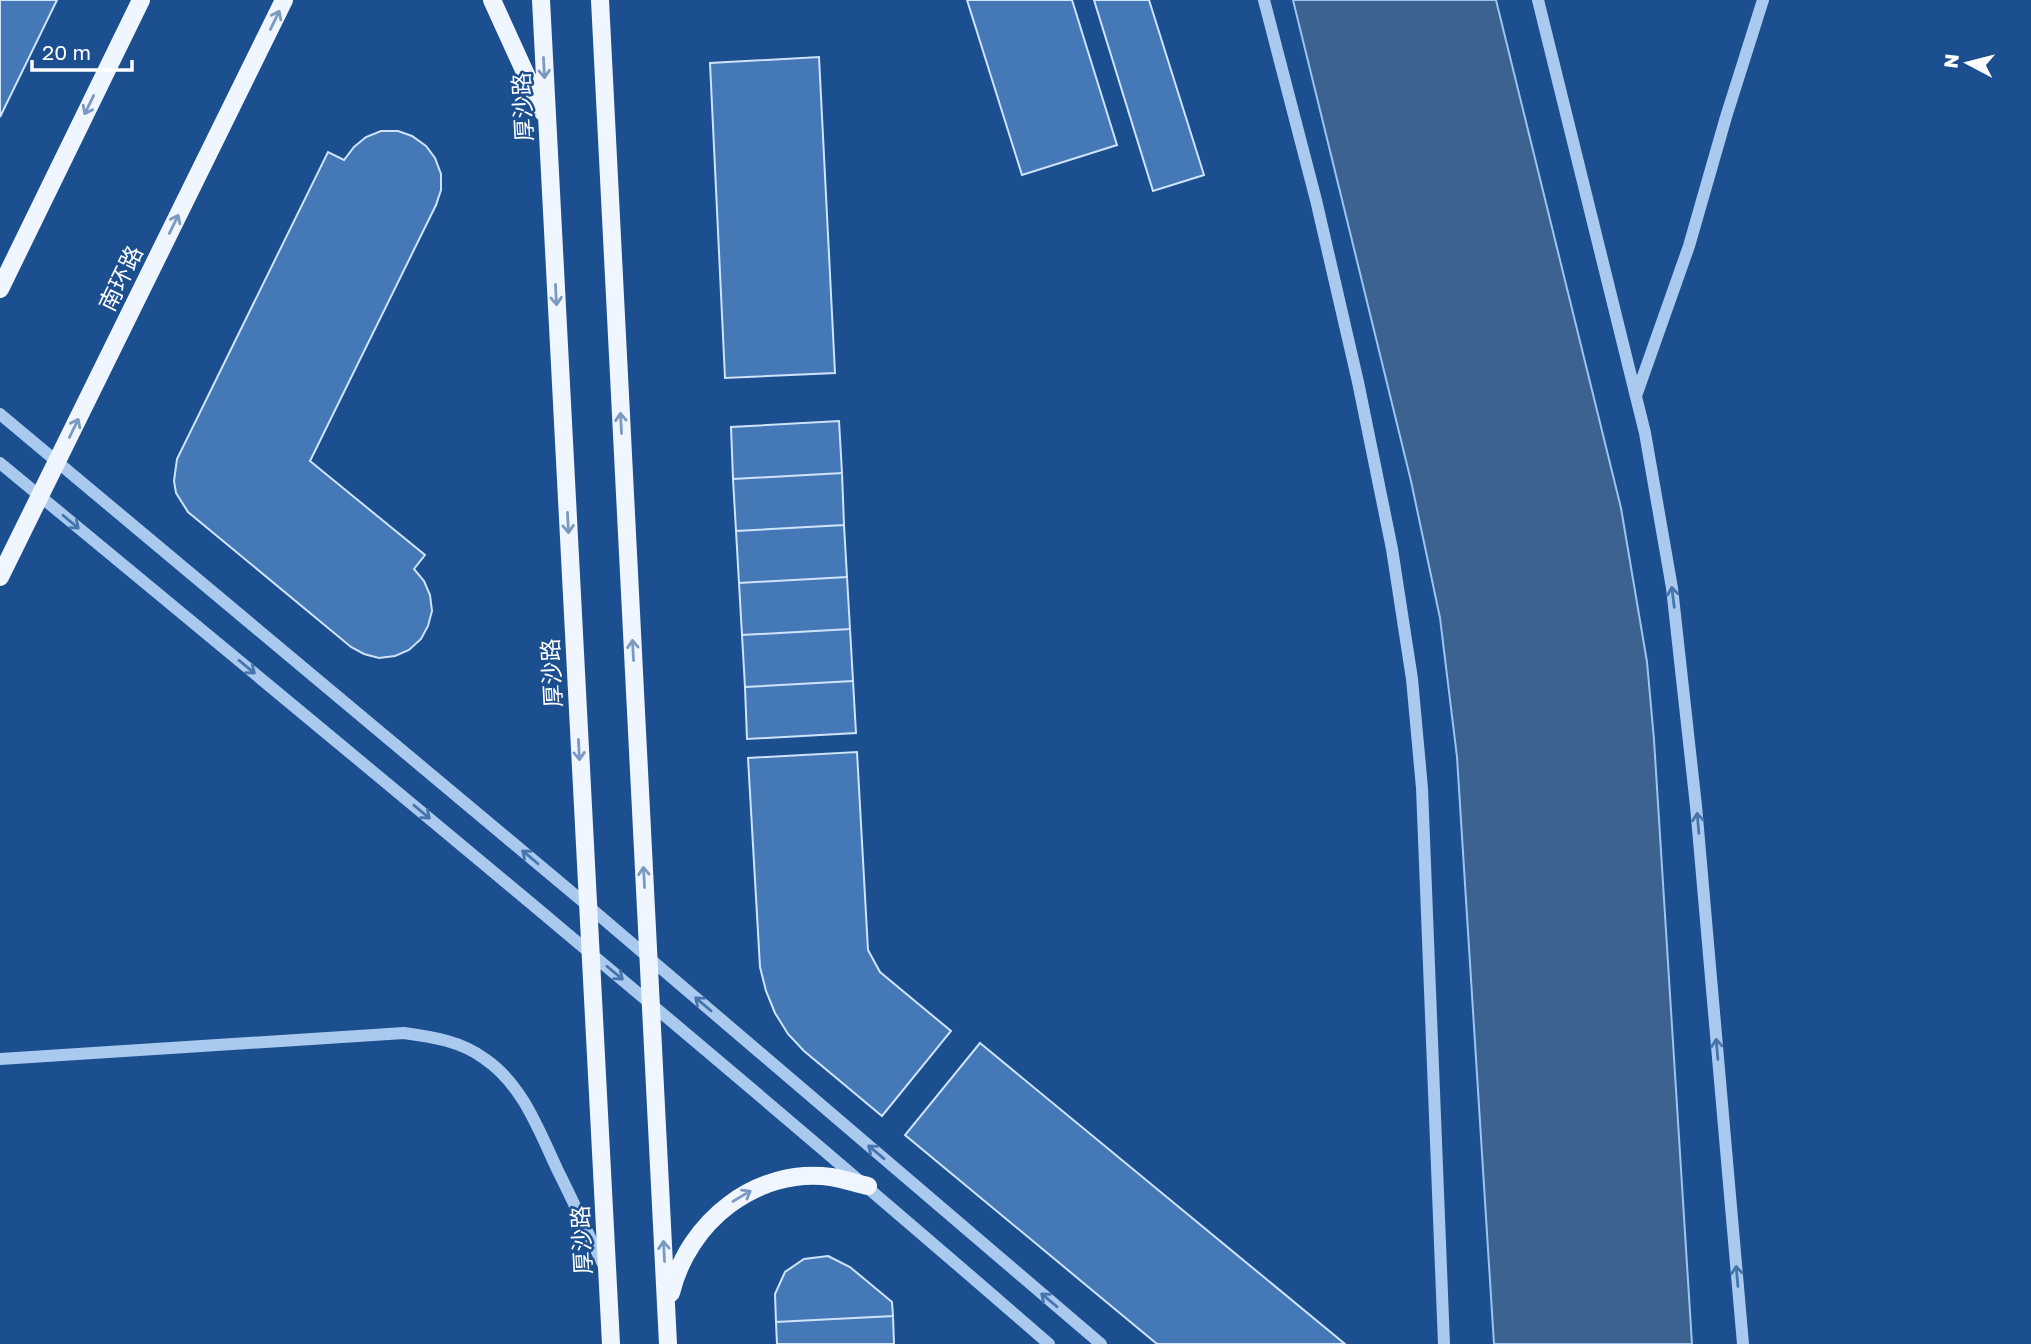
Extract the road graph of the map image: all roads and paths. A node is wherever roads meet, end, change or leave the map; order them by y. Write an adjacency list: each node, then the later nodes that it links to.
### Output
1 (141, 0): 10 (main road, one-way to 10)
2 (284, 0): 13 (main road, 南环路, one-way to 2)
3 (492, 0): 9 (main road)
4 (541, 0): 9 (main road, 厚沙路, one-way to 9)
5 (600, 0): 19 (main road, one-way to 5)
6 (1264, 0): 29 (street)
7 (1538, 0): 11 (street)
8 (1763, 0): 11 (street)
9 (547, 122): 17 (main road, 厚沙路, one-way to 17)
10 (0, 289)
11 (1636, 397): 30 (street, one-way to 11)
12 (0, 414): 13 (street)
13 (57, 462): 15 (main road, 南环路); 17 (street, one-way to 13)
14 (0, 463): 15 (street)
15 (40, 496): 16 (main road, 南环路); 18 (street, one-way to 18)
16 (0, 577)
17 (587, 905): 18 (main road, 厚沙路); 19 (street)
18 (591, 952): 20 (street, one-way to 20); 23 (main road, 厚沙路)
19 (648, 957): 20 (main road); 28 (street, one-way to 19)
20 (651, 1004): 22 (street); 24 (main road, one-way to 20)
21 (0, 1059): 23 (street)
22 (867, 1186): 24 (main road, one-way to 22); 27 (street)
23 (608, 1275): 25 (main road, 厚沙路)
24 (667, 1310): 26 (main road)
25 (611, 1344)
26 (668, 1344)
27 (1049, 1344)
28 (1101, 1344)
29 (1444, 1344)
30 (1743, 1344)

